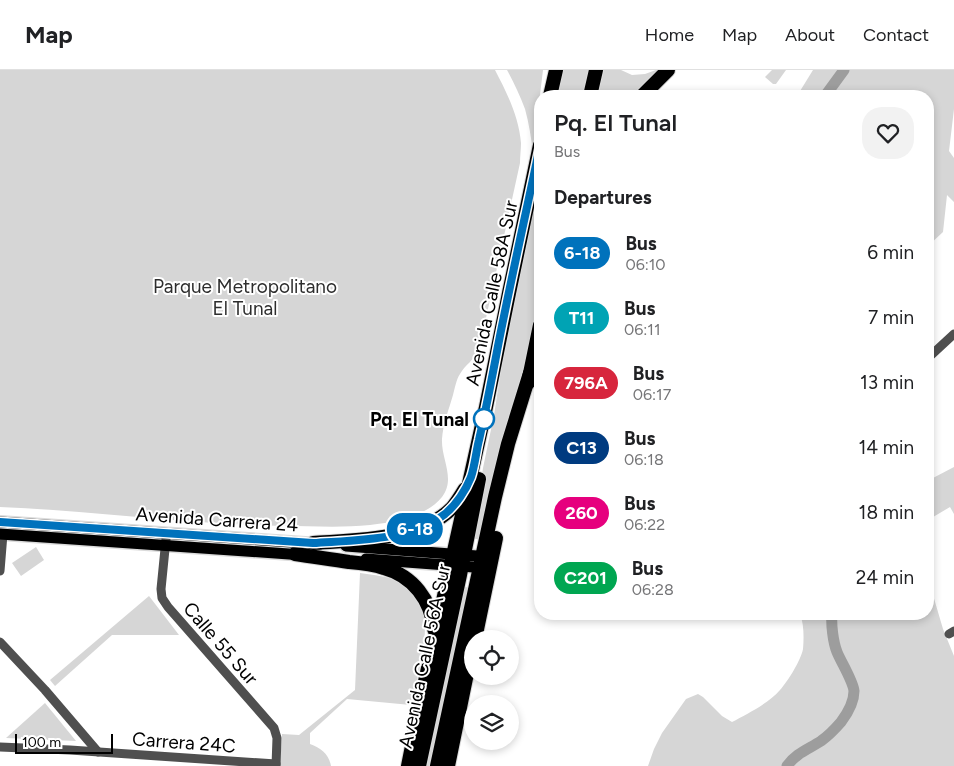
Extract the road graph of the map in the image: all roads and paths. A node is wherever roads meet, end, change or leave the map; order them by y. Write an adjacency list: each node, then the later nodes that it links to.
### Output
1 (549, 70): 5 (highway)
2 (556, 70): 6 (highway)
3 (596, 70): 7 (highway)
4 (668, 70): 8 (highway)
5 (550, 90)
6 (551, 90)
7 (591, 90)
8 (648, 90)
9 (534, 173): 13 (highway, Avenida Calle 58A Sur)
10 (954, 334): 11 (street)
11 (934, 352)
12 (534, 353): 21 (highway)
13 (486, 406): 14 (highway, Avenida Calle 58A Sur); 20 (highway, Avenida Calle 56A Sur)
14 (471, 477): 18 (highway); 20 (highway, Avenida Calle 58A Sur)
15 (0, 522): 17 (main road, Avenida Carrera 24)
16 (1, 534): 17 (main road, Avenida Carrera 24); 22 (street)
17 (166, 539): 18 (main road, Avenida Carrera 24); 19 (main road, Avenida Carrera 24); 31 (street, Calle 55 Sur)
18 (313, 543): 20 (main road, Avenida Carrera 24)
19 (296, 554): 20 (main road, Avenida Carrera 24); 25 (highway)
20 (458, 560): 21 (main road, Avenida Carrera 24); 25 (highway, Avenida Calle 56A Sur); 33 (highway, Avenida Calle 56A Sur)
21 (486, 562): 23 (highway); 27 (highway, Avenida Calle 56A Sur)
22 (0, 571)
23 (476, 630)
24 (0, 642): 30 (street)
25 (433, 645): 32 (highway, Avenida Calle 56A Sur)
26 (465, 685): 29 (highway)
27 (447, 718): 29 (highway); 34 (highway, Avenida Calle 56A Sur)
28 (0, 747): 30 (street, Carrera 24C)
29 (452, 748): 35 (highway)
30 (98, 752): 31 (street, Carrera 24C)
31 (276, 765)
32 (408, 766)
33 (419, 766)
34 (437, 766)
35 (448, 766)

